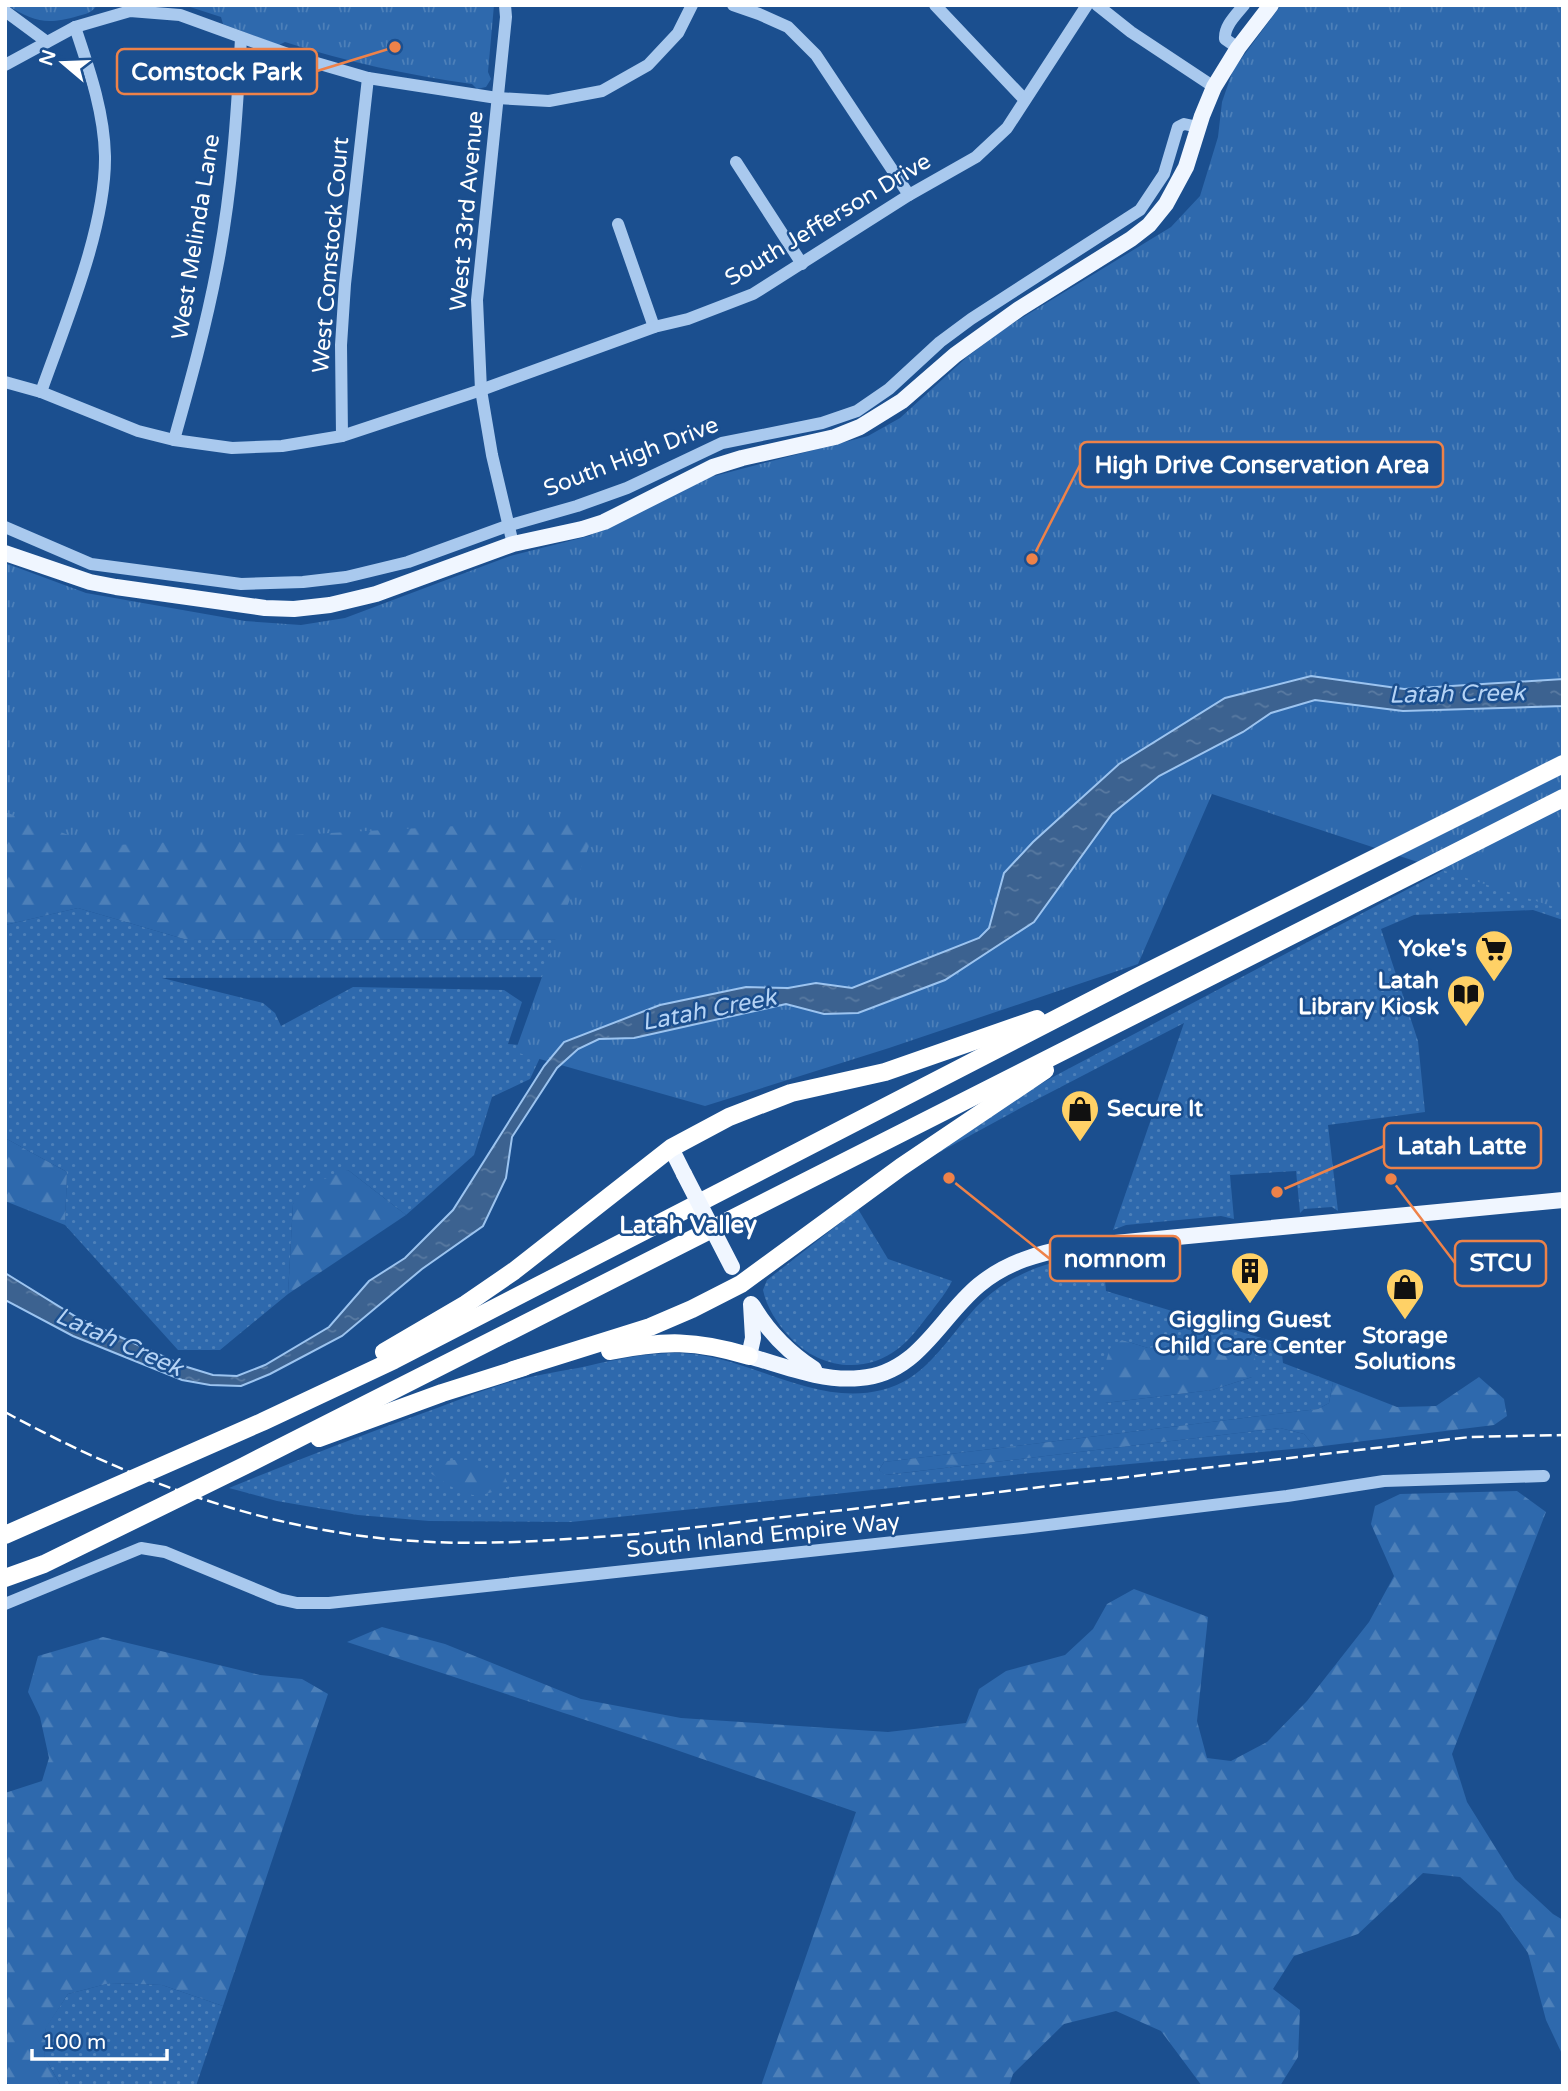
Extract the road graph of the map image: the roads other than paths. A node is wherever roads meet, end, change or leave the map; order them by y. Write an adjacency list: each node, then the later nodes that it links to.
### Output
1 (505, 5): 17 (street, West 33rd Avenue)
2 (691, 5): 17 (street)
3 (733, 5): 21 (street)
4 (934, 5): 18 (street)
5 (1087, 5): 18 (street, South Jefferson Drive)
6 (1097, 5): 16 (street)
7 (1244, 5): 13 (street)
8 (1271, 5): 13 (main road, South High Drive)
9 (5, 11): 12 (street)
10 (75, 27): 11 (street); 12 (street); 27 (street)
11 (241, 38): 15 (street); 29 (street, West Melinda Lane)
12 (47, 41): 14 (street)
13 (1238, 48): 16 (main road, South High Drive)
14 (5, 65)
15 (368, 78): 17 (street); 28 (street, West Comstock Court)
16 (1214, 88): 19 (main road, South High Drive)
17 (497, 97): 26 (street, West 33rd Avenue)
18 (1024, 99): 21 (street, South Jefferson Drive)
19 (1199, 127): 30 (street, South High Drive); 32 (main road, South High Drive)
20 (737, 162): 23 (street)
21 (909, 195): 23 (street, South Jefferson Drive)
22 (618, 224): 24 (street)
23 (802, 264): 24 (street, South Jefferson Drive)
24 (654, 327): 26 (street, South Jefferson Drive)
25 (5, 382): 27 (street, South Jefferson Drive)
26 (481, 390): 28 (street, South Jefferson Drive); 30 (street, West 33rd Avenue)
27 (40, 392): 29 (street, South Jefferson Drive)
28 (342, 436): 29 (street, South Jefferson Drive)
29 (174, 440)
30 (507, 526): 32 (street, West 33rd Avenue); 34 (street, South High Drive)
31 (5, 527): 34 (street, South High Drive)
32 (513, 544): 35 (main road, South High Drive)
33 (5, 553): 35 (main road, South High Drive)
34 (241, 584): 35 (street)
35 (238, 606)
36 (1563, 764): 38 (highway)
37 (1563, 798): 39 (highway)
38 (1103, 995): 40 (highway); 47 (highway)
39 (1112, 1026): 42 (highway); 48 (highway)
40 (671, 1148): 42 (main road, bridge); 47 (highway)
41 (1563, 1200): 46 (main road)
42 (741, 1284): 43 (main road); 45 (highway)
43 (751, 1304): 44 (main road); 46 (main road)
44 (750, 1356): 45 (highway); 46 (main road)
45 (513, 1370): 48 (highway)
46 (823, 1375)
47 (233, 1435): 50 (highway)
48 (244, 1466): 51 (highway)
49 (1544, 1476): 52 (street, South Inland Empire Way)
50 (5, 1535)
51 (5, 1578)
52 (5, 1604)

